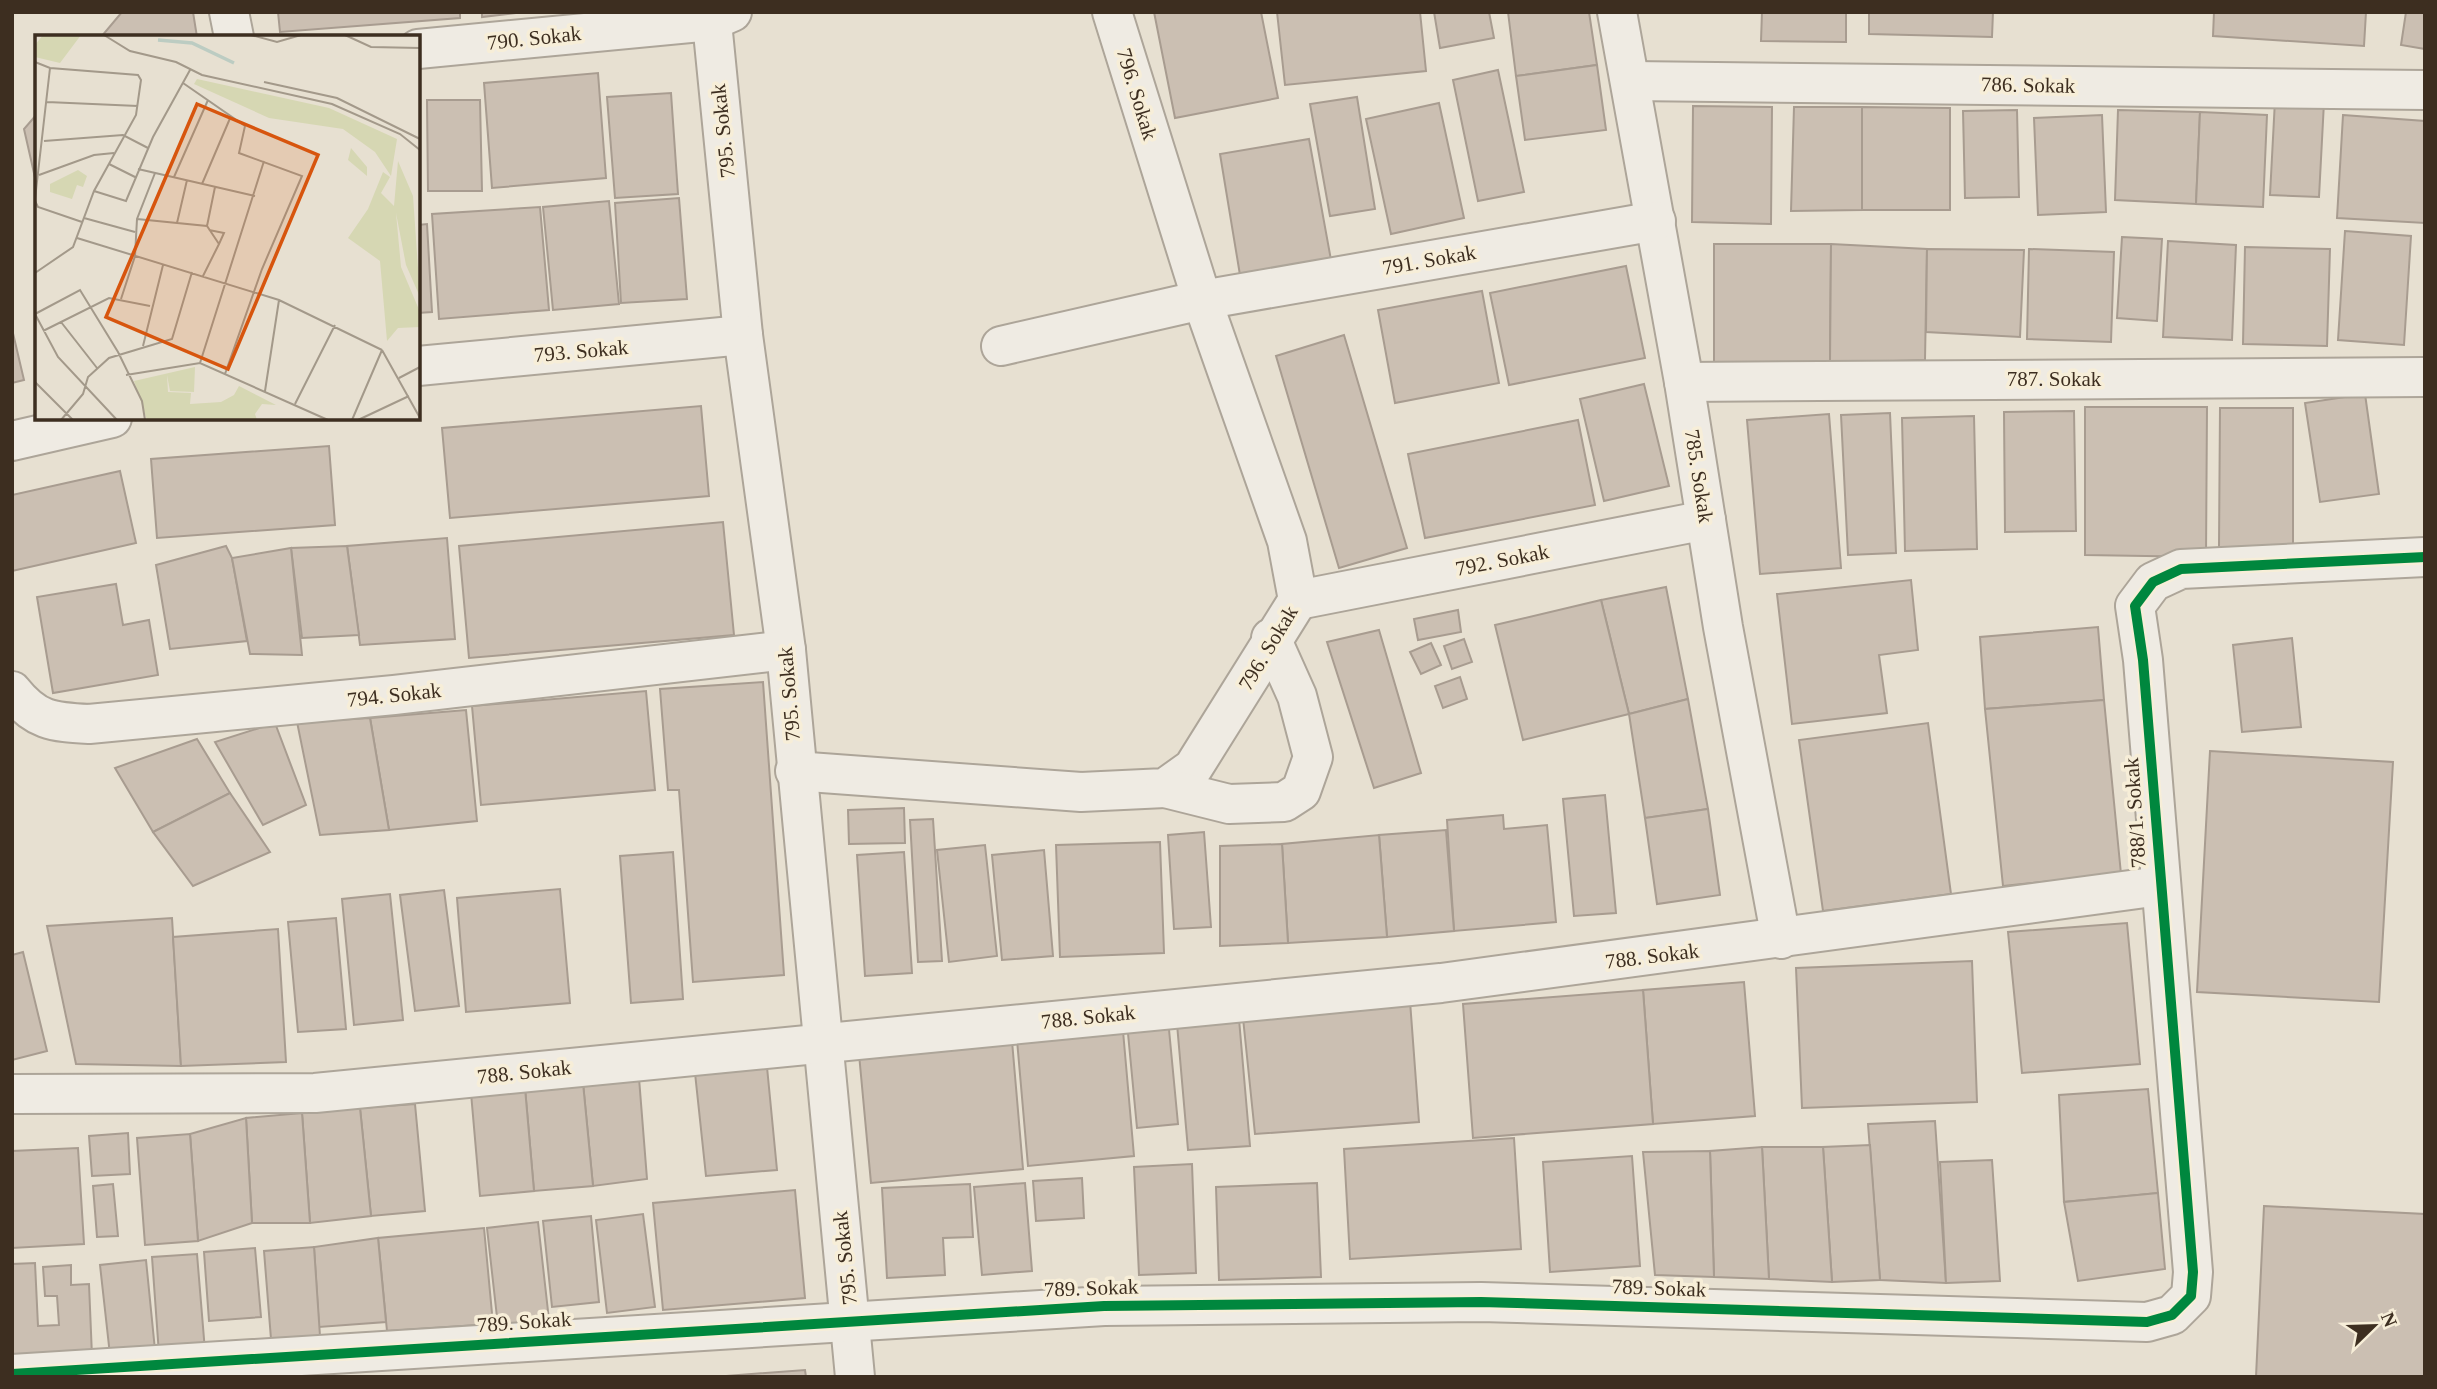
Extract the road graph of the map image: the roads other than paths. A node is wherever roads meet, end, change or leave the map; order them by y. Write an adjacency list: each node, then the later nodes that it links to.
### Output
1 (229, 12): 5 (street)
2 (1112, 12): 10 (street, 796. Sokak)
3 (1617, 12): 7 (street, 785. Sokak)
4 (718, 15): 6 (street, 790. Sokak); 11 (street, 795. Sokak)
5 (234, 35)
6 (420, 49)
7 (1631, 81): 8 (street, 786. Sokak); 9 (street, 785. Sokak)
8 (2425, 90)
9 (1656, 221): 10 (street, 791. Sokak); 15 (street, 785. Sokak)
10 (1202, 300): 12 (street, 791. Sokak); 21 (street, 796. Sokak)
11 (743, 335): 13 (street, 793. Sokak); 23 (street, 795. Sokak)
12 (1001, 346)
13 (420, 366)
14 (2425, 377): 15 (street, 787. Sokak)
15 (1684, 382): 18 (street, 785. Sokak)
16 (103, 420): 17 (street)
17 (12, 441)
18 (1706, 520): 21 (street, 792. Sokak); 28 (street, 785. Sokak)
19 (2425, 557): 20 (street); 27 (street, 788/1. Sokak)
20 (2425, 578)
21 (1298, 600): 22 (street, 796. Sokak)
22 (1272, 638): 26 (street, 796. Sokak); 26 (street)
23 (786, 650): 24 (street, 794. Sokak); 25 (street, 795. Sokak)
24 (12, 691)
25 (795, 771): 26 (street); 29 (street, 795. Sokak)
26 (1165, 788)
27 (2160, 886): 28 (street, 788. Sokak); 31 (street, 788/1. Sokak)
28 (1781, 939): 29 (street, 788. Sokak)
29 (823, 1043): 30 (street, 788. Sokak); 32 (street, 795. Sokak)
30 (12, 1094)
31 (2172, 1314): 32 (street, 789. Sokak)
32 (852, 1320): 33 (street, 789. Sokak); 34 (street, 795. Sokak)
33 (12, 1374)
34 (855, 1377)

